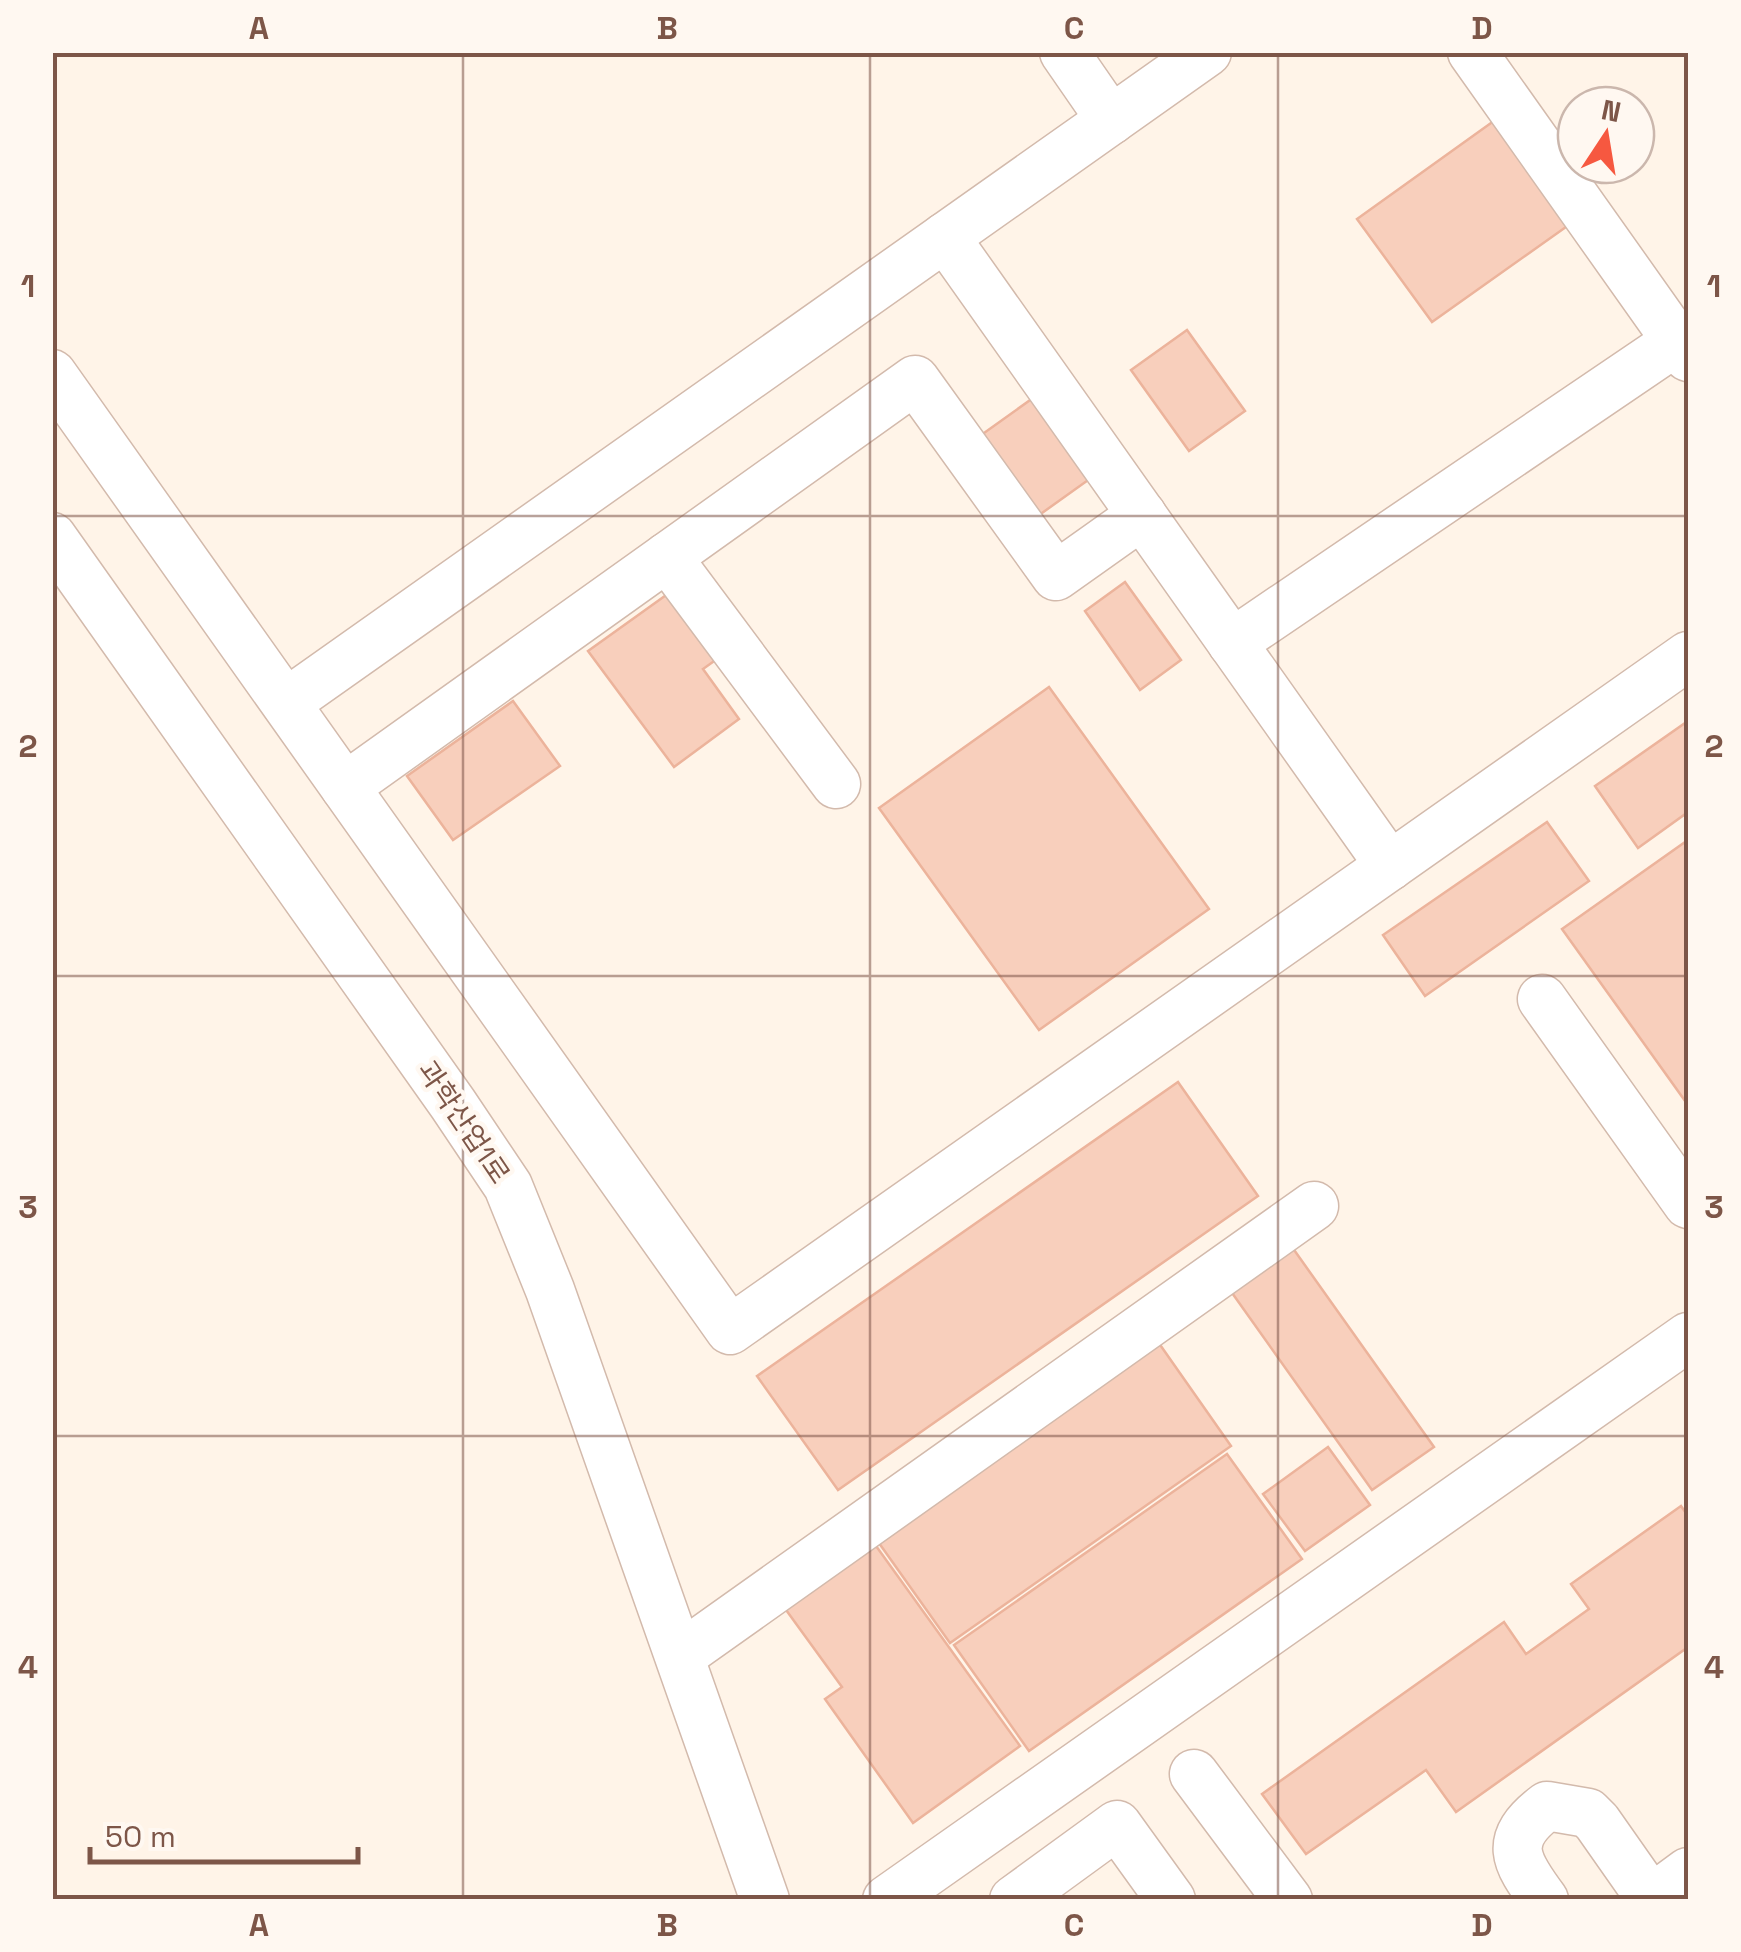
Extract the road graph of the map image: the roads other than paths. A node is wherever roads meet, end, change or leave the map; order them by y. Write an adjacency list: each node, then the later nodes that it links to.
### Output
1 (1064, 52): 5 (street)
2 (1100, 52): 5 (street)
3 (1207, 52): 5 (street)
4 (1472, 52): 7 (street)
5 (1111, 120): 6 (street)
6 (945, 237): 9 (street); 14 (street)
7 (1683, 349): 12 (street)
8 (52, 374): 14 (street)
9 (1142, 515): 11 (street); 12 (street)
10 (52, 537): 22 (street, 과학산업1로)
11 (668, 557): 15 (street); 16 (street)
12 (1232, 643): 17 (street)
13 (1688, 656): 17 (street)
14 (286, 703): 16 (street)
15 (836, 784)
16 (345, 787): 17 (street)
17 (1390, 866)
18 (1542, 998): 19 (street)
19 (1688, 1204)
20 (1314, 1206): 22 (street)
21 (1688, 1337): 28 (street)
22 (680, 1656): 27 (street, 과학산업1로)
23 (1194, 1774): 30 (street)
24 (1688, 1872): 26 (street)
25 (1166, 1898): 29 (street)
26 (1650, 1899): 31 (street)
27 (765, 1900)
28 (887, 1900)
29 (1014, 1900)
30 (1288, 1900)
31 (1544, 1900)

